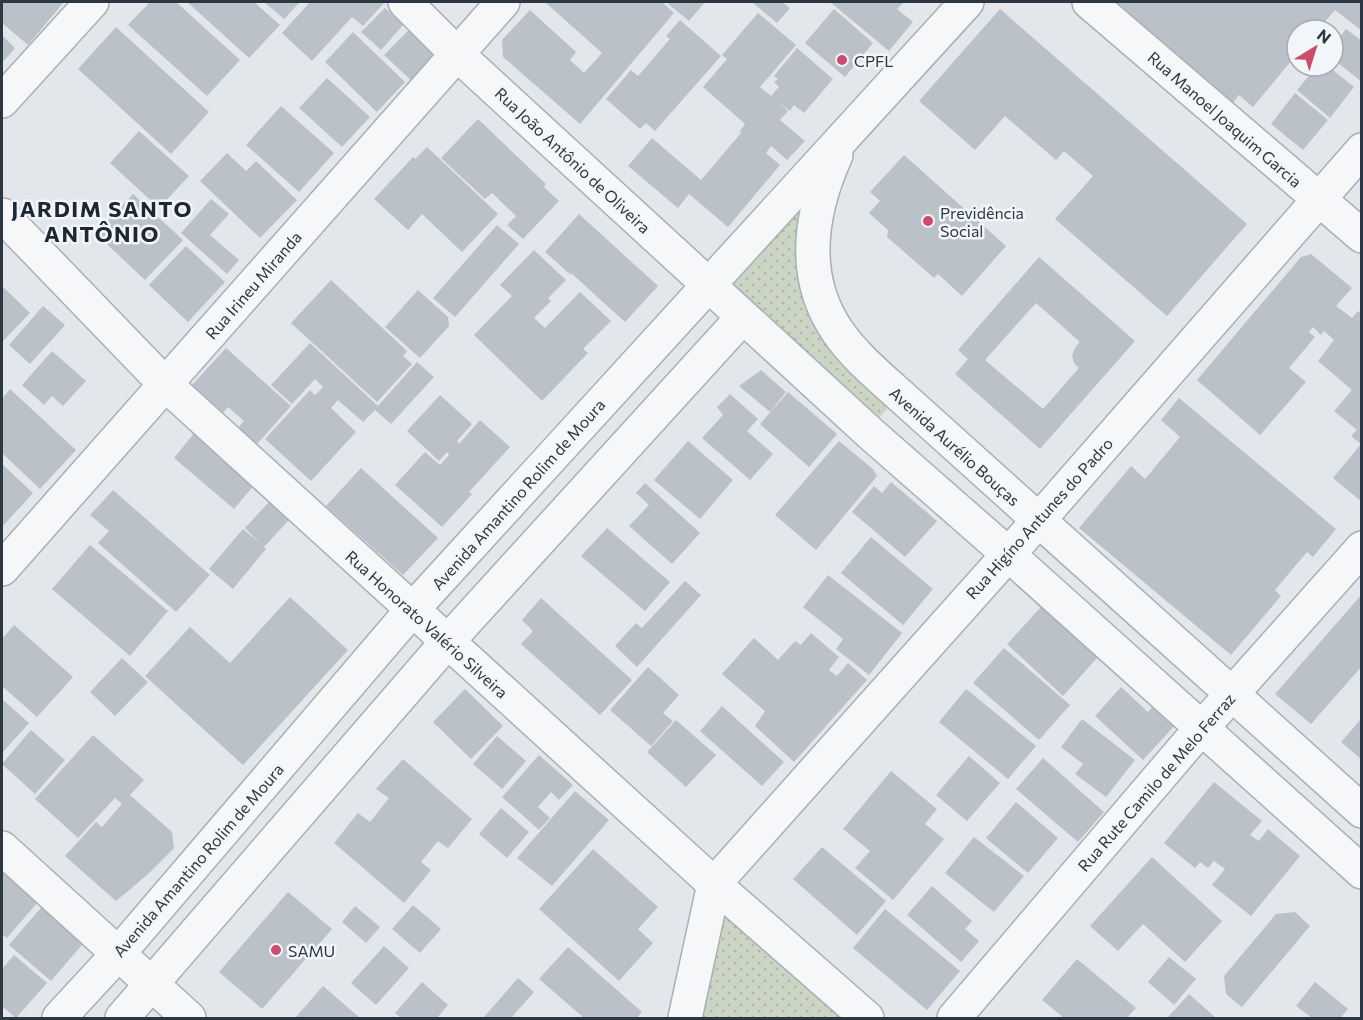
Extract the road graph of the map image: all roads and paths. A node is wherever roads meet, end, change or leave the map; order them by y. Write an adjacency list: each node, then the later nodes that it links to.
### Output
1 (92, 2): 7 (street)
2 (405, 2): 6 (street, Rua João Antônio de Oliveira)
3 (503, 2): 6 (street, Rua Irineu Miranda)
4 (967, 2): 8 (street, Avenida Amantino Rolim de Moura)
5 (1089, 2): 10 (street, Rua Manoel Joaquim Garcia)
6 (458, 54): 13 (street, Rua João Antônio de Oliveira); 15 (street, Rua Irineu Miranda)
7 (2, 101)
8 (843, 139): 13 (street, Avenida Amantino Rolim de Moura); 16 (street, Avenida Aurélio Bouças)
9 (1362, 150): 10 (street, Rua Higíno Antunes do Padro)
10 (1318, 200): 12 (street, Rua Manoel Joaquim Garcia); 18 (street, Rua Higíno Antunes do Padro)
11 (2, 215): 15 (street, Rua Honorato Valério Silveira)
12 (1362, 236)
13 (707, 285): 14 (street, Rua João Antônio de Oliveira); 22 (street, Avenida Amantino Rolim de Moura)
14 (743, 317): 17 (street); 24 (street)
15 (165, 384): 21 (street, Rua Irineu Miranda); 22 (street, Rua Honorato Valério Silveira)
16 (903, 399): 17 (street); 18 (street, Avenida Aurélio Bouças)
17 (871, 434): 20 (street)
18 (1038, 521): 20 (street, Rua Higíno Antunes do Padro); 23 (street, Avenida Aurélio Bouças)
19 (1362, 548): 26 (street, Rua Rute Camilo de Melo Ferraz)
20 (1008, 554): 25 (street); 31 (street, Rua Higíno Antunes do Padro)
21 (2, 569)
22 (412, 610): 24 (street, Rua Honorato Valério Silveira); 32 (street, Avenida Amantino Rolim de Moura)
23 (1138, 610): 25 (street); 26 (street, Avenida Aurélio Bouças)
24 (447, 642): 31 (street, Rua Honorato Valério Silveira); 33 (street)
25 (1108, 644): 27 (street)
26 (1232, 694): 27 (street, Rua Rute Camilo de Melo Ferraz); 28 (street, Avenida Aurélio Bouças)
27 (1202, 727): 30 (street); 39 (street, Rua Rute Camilo de Melo Ferraz)
28 (1362, 811)
29 (2, 848): 32 (street)
30 (1362, 873)
31 (714, 884): 37 (street); 38 (street, Rua Honorato Valério Silveira)
32 (118, 954): 33 (street); 34 (street, Avenida Amantino Rolim de Moura)
33 (152, 985): 35 (street); 36 (street)
34 (59, 1018)
35 (122, 1018)
36 (189, 1018)
37 (685, 1018)
38 (867, 1018)
39 (954, 1018)

